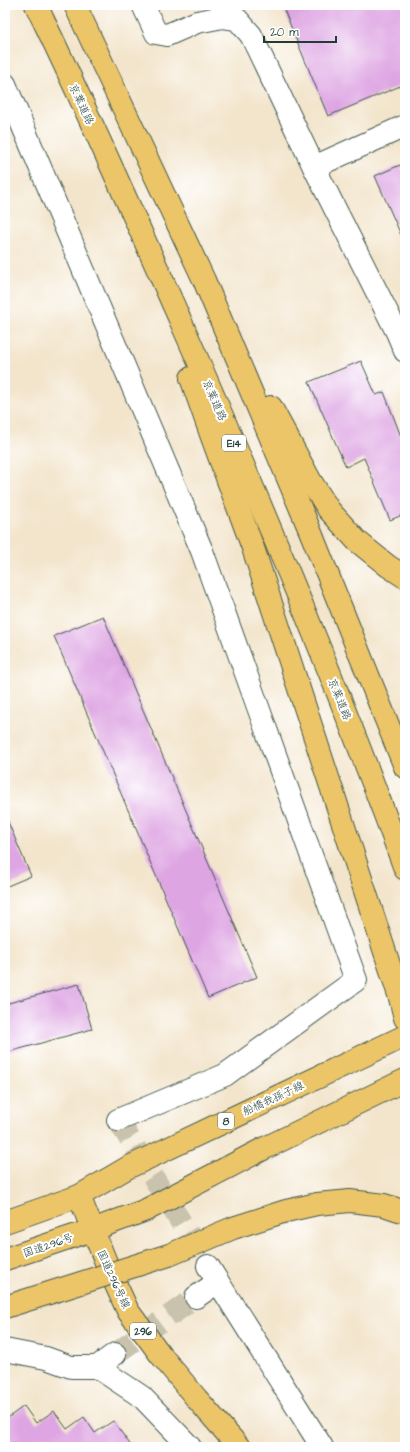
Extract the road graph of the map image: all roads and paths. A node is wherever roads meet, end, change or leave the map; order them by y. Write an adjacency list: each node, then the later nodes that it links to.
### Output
1 (36, 5): 8 (main road, 京葉道路 / E14)
2 (75, 5): 9 (main road)
3 (143, 5): 7 (street)
4 (5, 84): 5 (street)
5 (11, 113): 17 (street)
6 (405, 126): 7 (street)
7 (314, 167): 10 (street)
8 (142, 235): 13 (main road, 京葉道路 / E14); 14 (main road)
9 (204, 280): 11 (main road); 12 (main road)
10 (405, 351)
11 (405, 577)
12 (405, 767)
13 (405, 869)
14 (405, 1018)
15 (405, 1036): 18 (main road, 船橋我孫子線 / 8)
16 (396, 1085): 21 (main road)
17 (118, 1120)
18 (79, 1196): 20 (main road); 21 (main road, 国道296号線 / 296)
19 (405, 1212): 24 (main road, bridge)
20 (5, 1222)
21 (92, 1230): 22 (main road, 国道296号); 29 (main road, 国道296号線 / 296)
22 (5, 1259)
23 (196, 1297): 30 (street)
24 (5, 1307)
25 (5, 1350): 27 (street)
26 (115, 1354): 27 (street)
27 (97, 1367): 28 (street)
28 (190, 1447)
29 (239, 1447)
30 (322, 1447)

